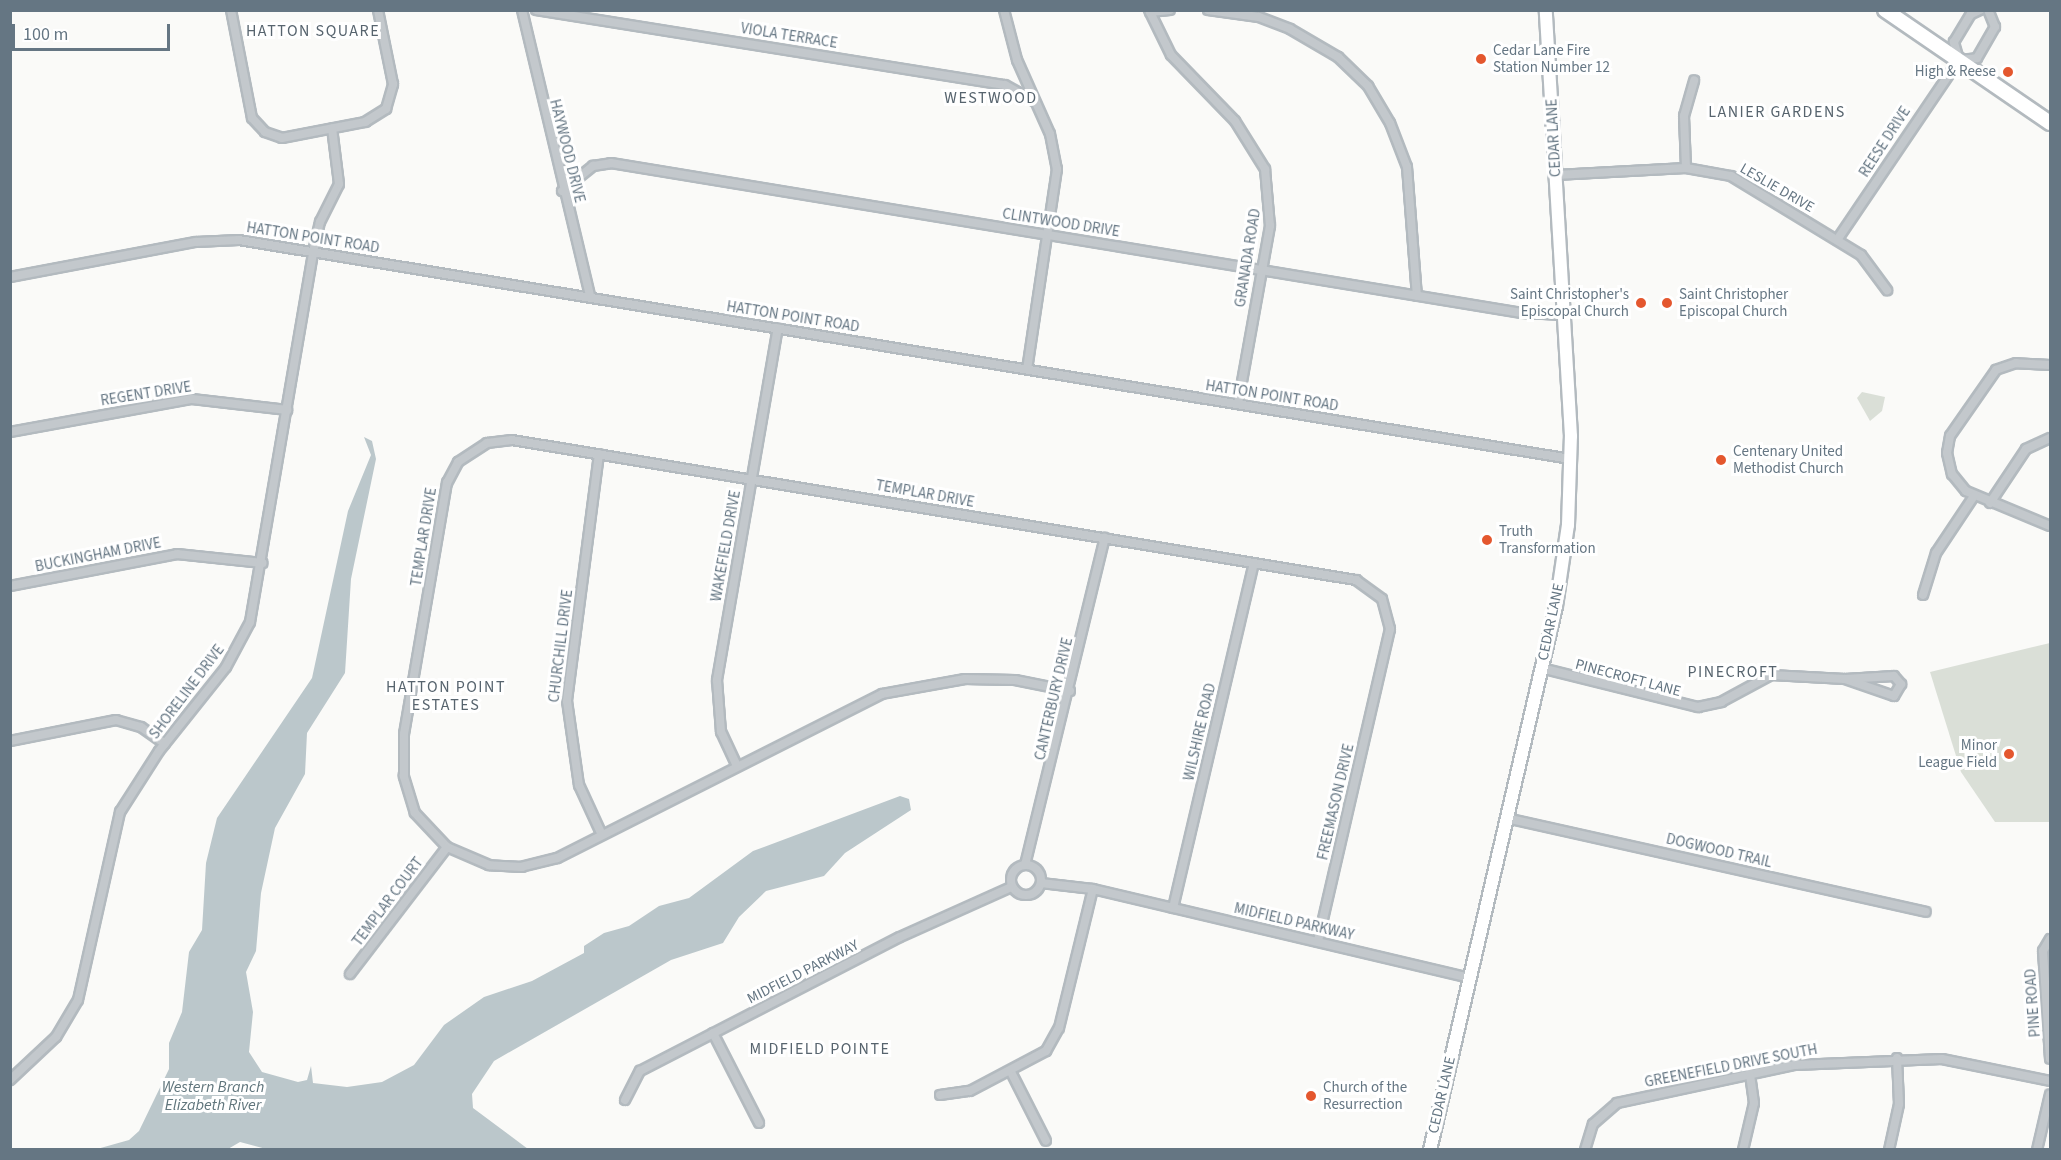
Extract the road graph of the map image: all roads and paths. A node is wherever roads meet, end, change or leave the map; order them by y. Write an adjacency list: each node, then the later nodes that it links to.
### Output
1 (231, 10): 17 (street)
2 (378, 10): 17 (street)
3 (522, 10): 20 (street, HAYWOOD DRIVE)
4 (536, 10): 15 (street, VIOLA TERRACE)
5 (1004, 10): 15 (street)
6 (1170, 10): 12 (street)
7 (1208, 10): 28 (street)
8 (1546, 10): 19 (main road, CEDAR LANE)
9 (1885, 10): 13 (main road)
10 (1980, 10): 13 (street)
11 (1988, 10): 13 (street, REESE DRIVE)
12 (1149, 11): 24 (street, GRANADA ROAD)
13 (1959, 60): 16 (main road); 22 (street, REESE DRIVE)
14 (1694, 80): 18 (street)
15 (1034, 101): 21 (street)
16 (2050, 123)
17 (332, 128): 23 (street, SHORELINE DRIVE)
18 (1686, 168): 19 (street, LESLIE DRIVE); 22 (street, LESLIE DRIVE)
19 (1556, 175): 29 (main road, CEDAR LANE)
20 (562, 191): 21 (street, CLINTWOOD DRIVE); 27 (street, HAYWOOD DRIVE)
21 (1049, 235): 24 (street, CLINTWOOD DRIVE); 32 (street)
22 (1837, 240): 26 (street, LESLIE DRIVE)
23 (313, 252): 25 (street, HATTON POINT ROAD); 27 (street, HATTON POINT ROAD); 34 (street, SHORELINE DRIVE)
24 (1261, 270): 28 (street, CLINTWOOD DRIVE); 33 (street, GRANADA ROAD)
25 (10, 277)
26 (1887, 290)
27 (590, 296): 30 (street, HATTON POINT ROAD)
28 (1417, 296): 29 (street, CLINTWOOD DRIVE)
29 (1564, 315): 38 (main road, CEDAR LANE)
30 (778, 328): 32 (street, HATTON POINT ROAD); 39 (street, WAKEFIELD DRIVE)
31 (2050, 364): 40 (street)
32 (1027, 369): 33 (street, HATTON POINT ROAD)
33 (1238, 404): 38 (street, HATTON POINT ROAD)
34 (287, 410): 35 (street, REGENT DRIVE); 44 (street, SHORELINE DRIVE)
35 (10, 432)
36 (2050, 438): 41 (street)
37 (599, 454): 39 (street, TEMPLAR DRIVE); 56 (street, CHURCHILL DRIVE); 57 (street, TEMPLAR DRIVE)
38 (1571, 459): 49 (main road, CEDAR LANE)
39 (751, 479): 43 (street, TEMPLAR DRIVE); 54 (street, WAKEFIELD DRIVE)
40 (1974, 496): 41 (street); 47 (street)
41 (1990, 503): 42 (street)
42 (2050, 526)
43 (1105, 538): 45 (street, TEMPLAR DRIVE); 51 (street, CANTERBURY DRIVE)
44 (263, 563): 46 (street, BUCKINGHAM DRIVE); 53 (street, SHORELINE DRIVE)
45 (1254, 563): 48 (street, TEMPLAR DRIVE); 62 (street, WILSHIRE ROAD)
46 (10, 586)
47 (1923, 595)
48 (1381, 669): 64 (street, FREEMASON DRIVE)
49 (1541, 669): 50 (street, PINECROFT LANE); 55 (main road, CEDAR LANE)
50 (1845, 679): 50 (street, PINECROFT LANE)
51 (1070, 691): 54 (street, TEMPLAR DRIVE); 58 (street, CANTERBURY DRIVE)
52 (10, 741): 53 (street)
53 (165, 744): 73 (street, SHORELINE DRIVE)
54 (737, 766): 56 (street, TEMPLAR DRIVE)
55 (1506, 818): 63 (street, DOGWOOD TRAIL); 67 (main road, CEDAR LANE)
56 (602, 834): 57 (street, TEMPLAR DRIVE)
57 (447, 847): 66 (street, TEMPLAR COURT)
58 (1025, 865): 59 (street); 60 (street)
59 (1041, 884): 60 (street); 61 (street, MIDFIELD PARKWAY)
60 (1011, 887): 68 (street, MIDFIELD PARKWAY)
61 (1093, 889): 62 (street, MIDFIELD PARKWAY); 71 (street)
62 (1173, 908): 64 (street, MIDFIELD PARKWAY)
63 (1926, 912)
64 (1318, 942): 67 (street, MIDFIELD PARKWAY)
65 (2047, 942): 70 (street, PINE ROAD)
66 (350, 974)
67 (1469, 978): 80 (main road, CEDAR LANE)
68 (713, 1033): 77 (street, MIDFIELD PARKWAY); 78 (street)
69 (1897, 1058): 72 (street, GREENEFIELD DRIVE SOUTH); 74 (street, GREENEFIELD DRIVE SOUTH); 83 (street)
70 (2050, 1059)
71 (1011, 1072): 76 (street); 79 (street)
72 (1750, 1073): 81 (street, GREENEFIELD DRIVE SOUTH); 82 (street)
73 (10, 1080)
74 (2050, 1081)
75 (2050, 1094): 84 (street)
76 (940, 1095)
77 (625, 1100)
78 (759, 1123)
79 (1046, 1141)
80 (1430, 1149)
81 (1585, 1149)
82 (1743, 1149)
83 (1889, 1149)
84 (2037, 1149)

